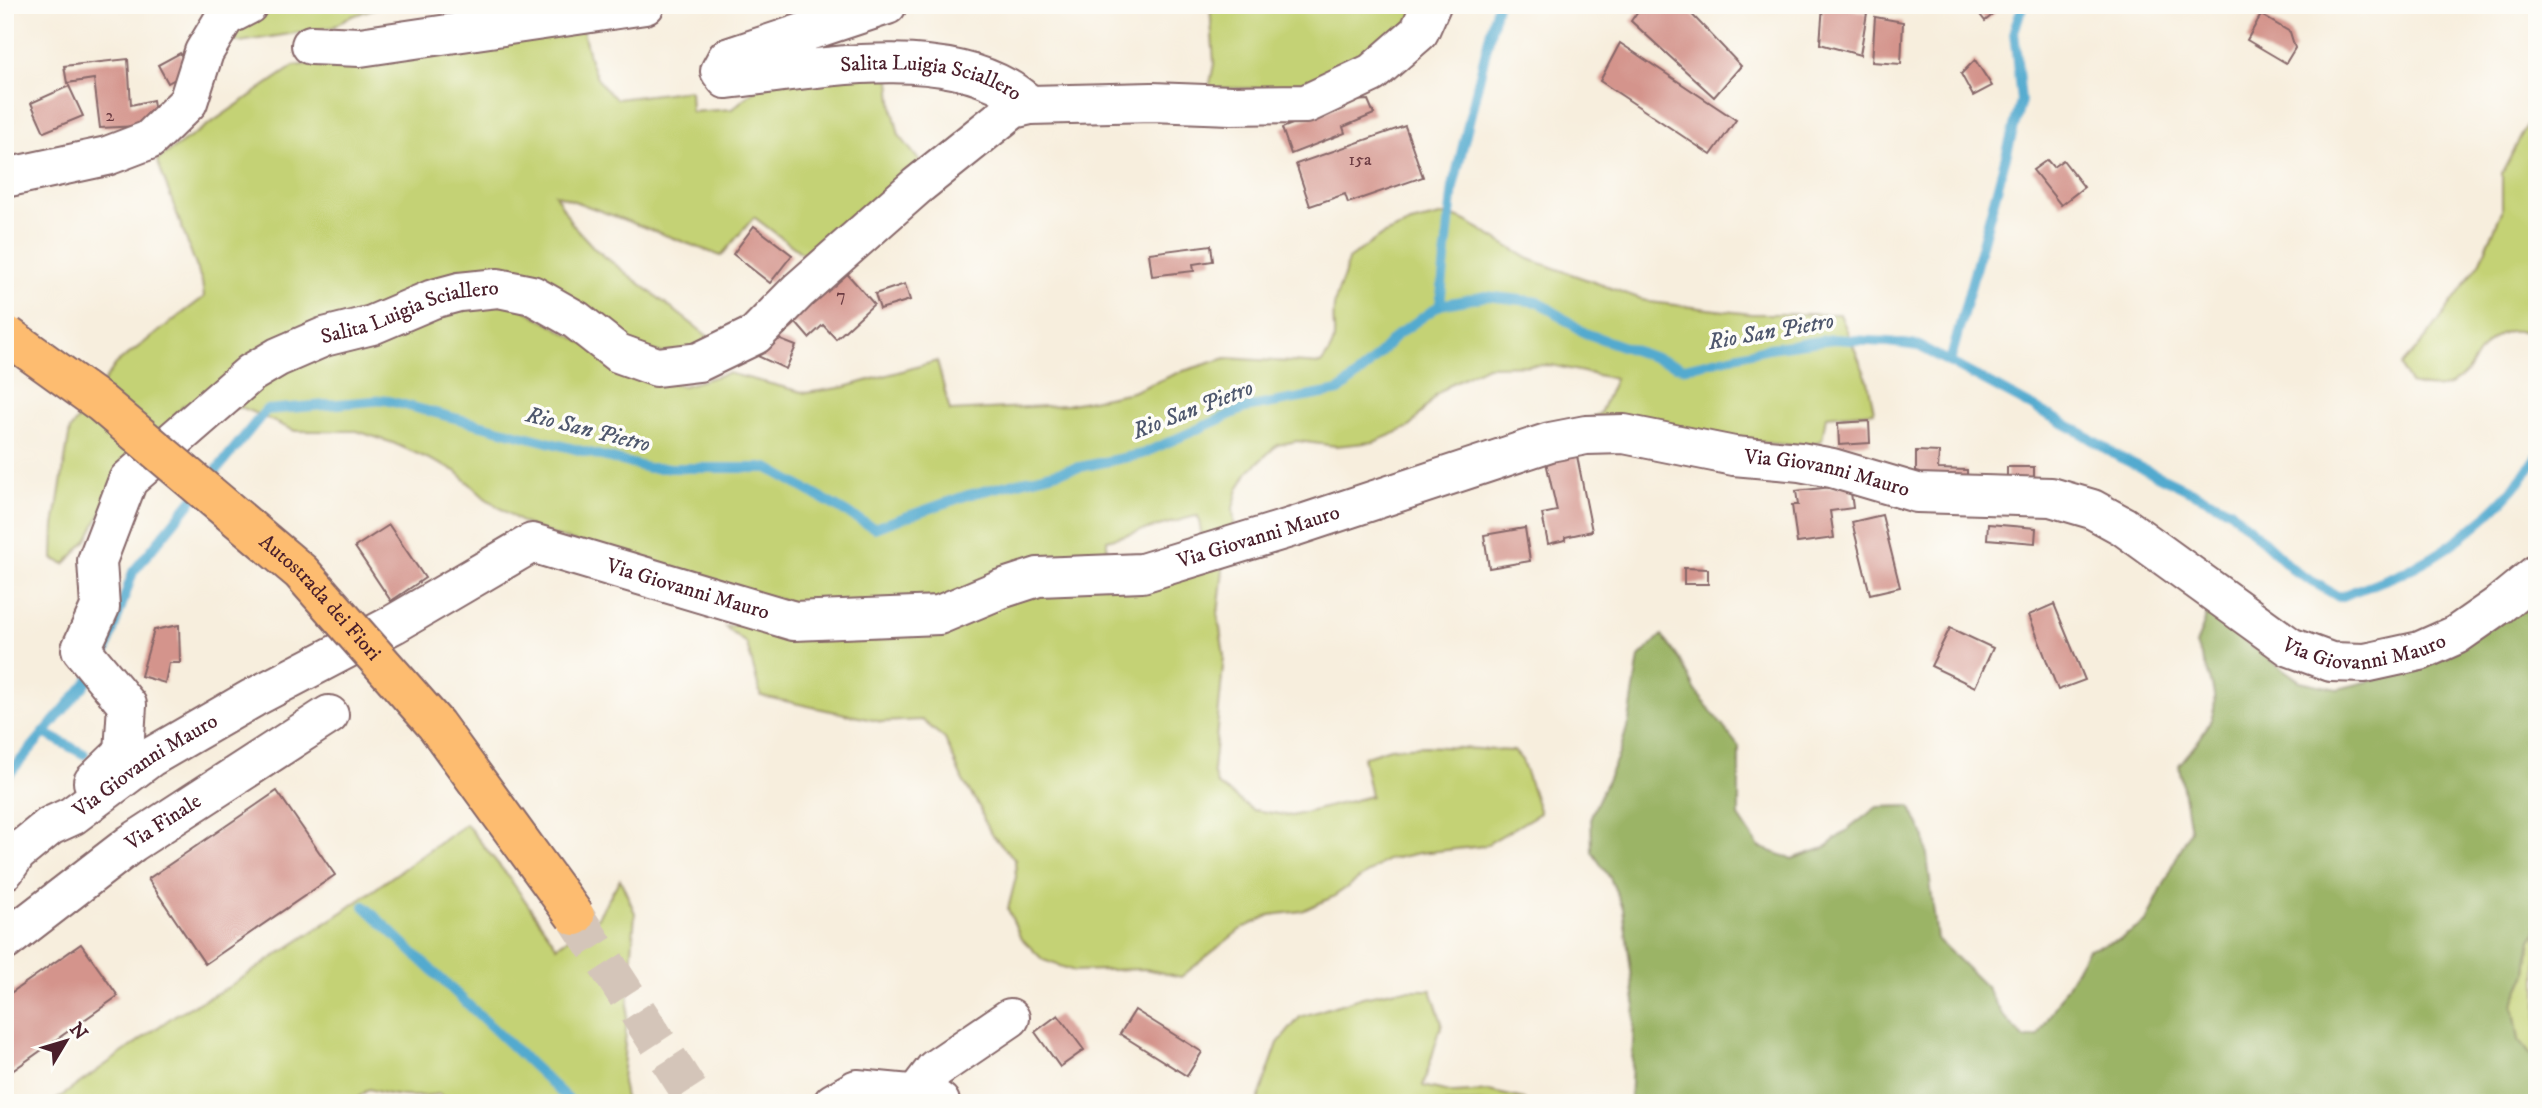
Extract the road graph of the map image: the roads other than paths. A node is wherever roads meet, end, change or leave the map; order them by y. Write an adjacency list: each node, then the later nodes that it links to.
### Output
1 (248, 5): 7 (street)
2 (645, 5): 5 (street)
3 (887, 5): 6 (street, Salita Luigia Sciallero)
4 (1432, 5): 6 (street, Salita Luigia Sciallero)
5 (311, 45)
6 (1030, 105): 11 (street, Salita Luigia Sciallero)
7 (5, 178)
8 (8, 336): 13 (highway, Autostrada dei Fiori, bridge)
9 (2537, 574): 11 (street, Via Giovanni Mauro)
10 (329, 715): 14 (street, Via Finale)
11 (50, 826): 12 (street, Via Giovanni Mauro)
12 (5, 870)
13 (575, 916)
14 (5, 942)
15 (1010, 1018): 17 (street)
16 (845, 1096): 17 (street)
17 (929, 1099)

